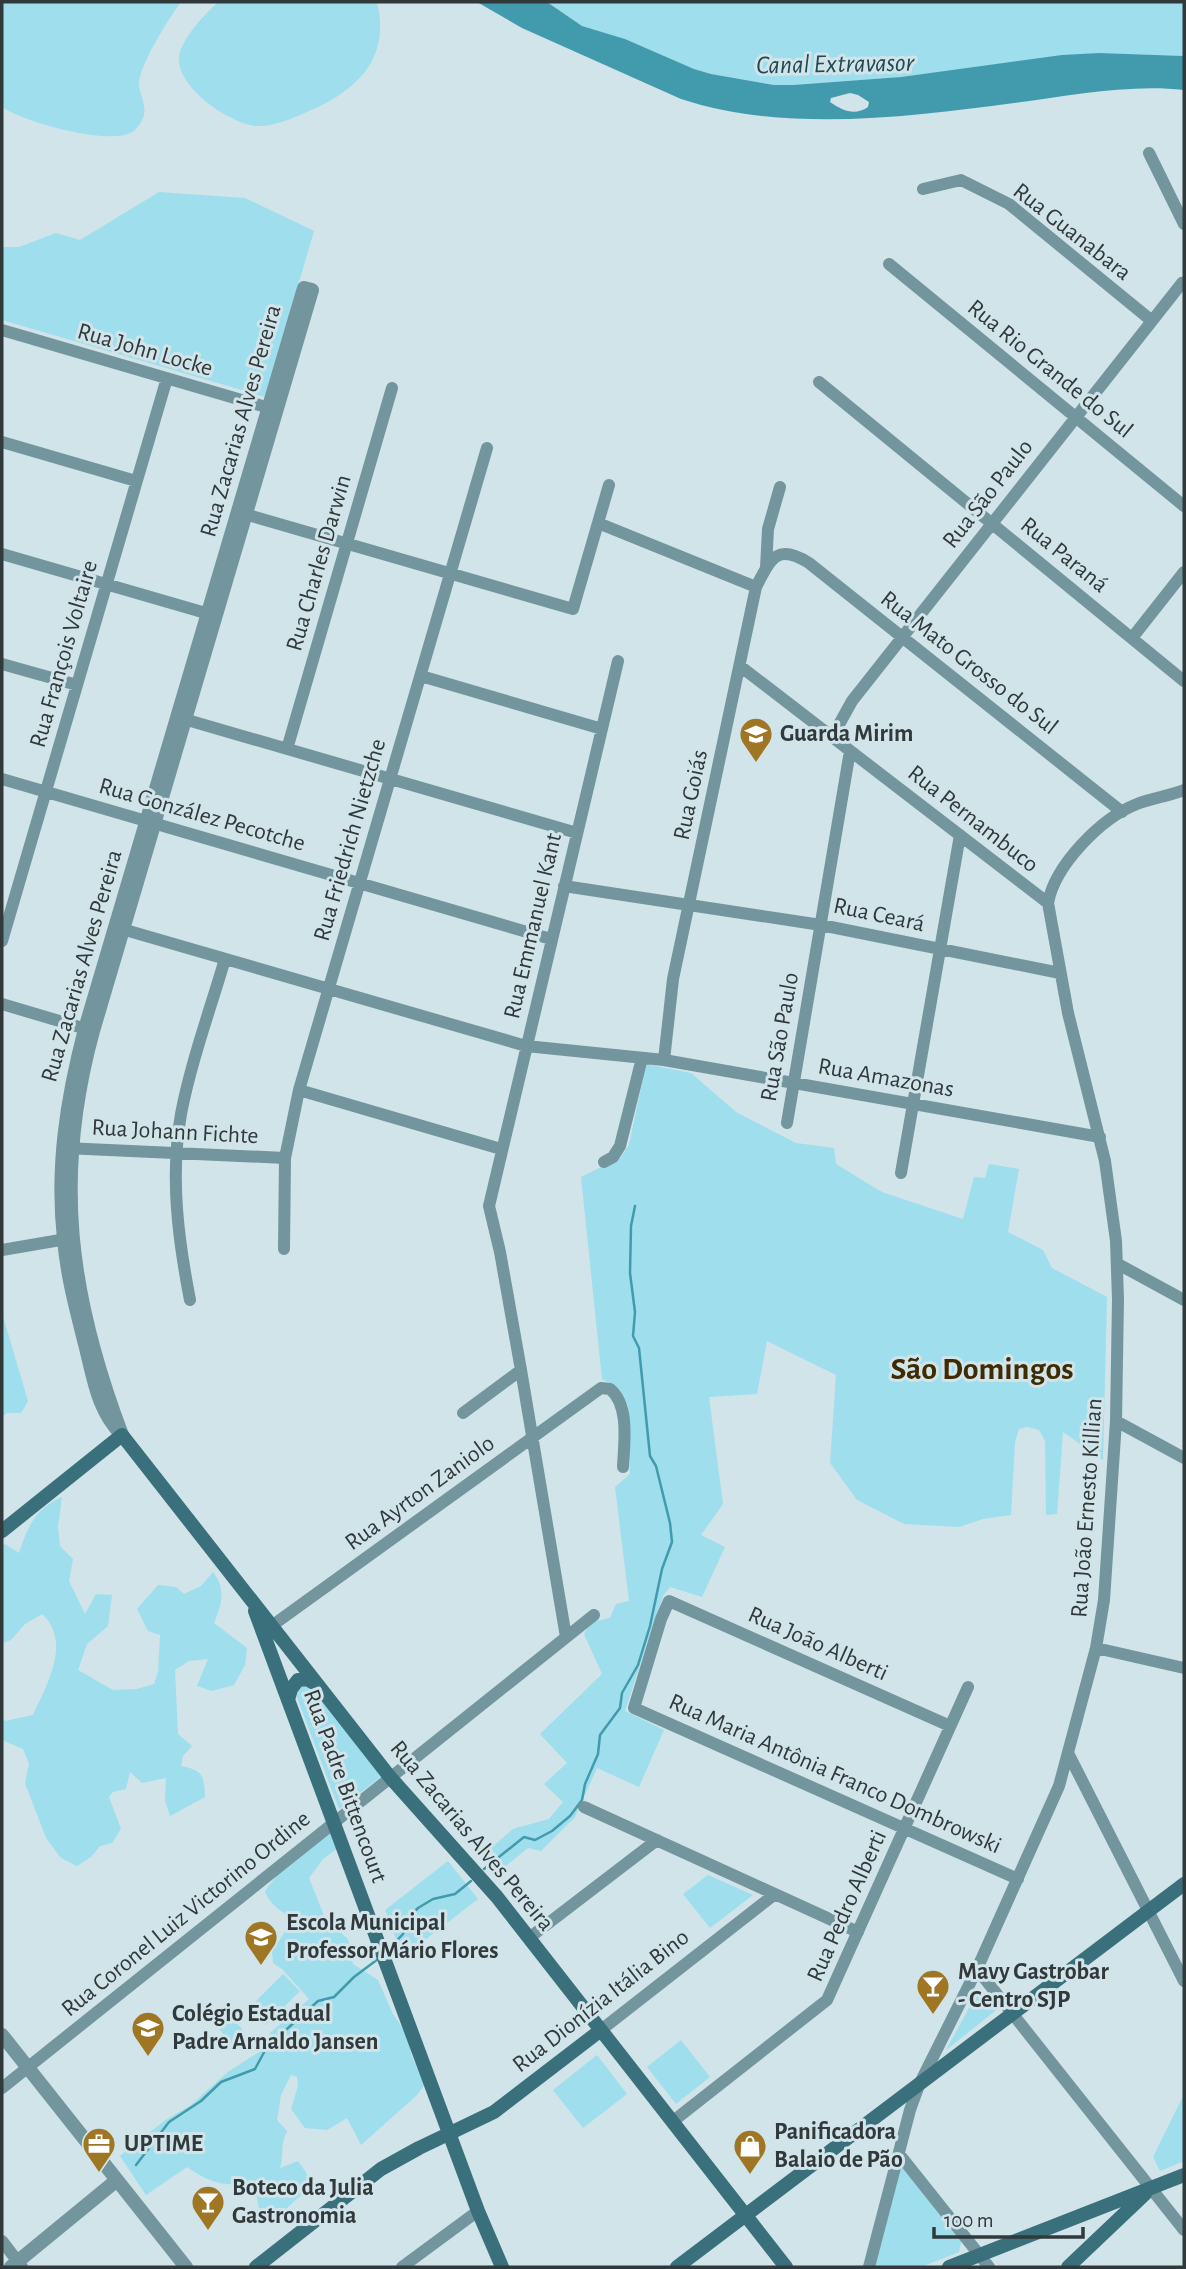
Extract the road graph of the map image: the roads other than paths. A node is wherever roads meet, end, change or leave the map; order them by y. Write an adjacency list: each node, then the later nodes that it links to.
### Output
1 (1149, 153): 3 (street)
2 (923, 189): 6 (street, Rua Guanabara)
3 (1184, 224)
4 (889, 264): 12 (street, Rua Rio Grande do Sul)
5 (1184, 284): 6 (street, Rua São Paulo)
6 (1152, 321): 12 (street, Rua São Paulo)
7 (2, 330): 8 (street, Rua John Locke)
8 (167, 378): 11 (street, Rua John Locke); 15 (street, Rua François Voltaire)
9 (819, 382): 21 (street, Rua Paraná)
10 (392, 388): 22 (street, Rua Charles Darwin)
11 (272, 409): 11 (street, Rua Zacarias Alves Pereira); 19 (street, Rua Zacarias Alves Pereira)
12 (1076, 417): 18 (street, Rua Rio Grande do Sul); 21 (street, Rua São Paulo)
13 (2, 442): 15 (street)
14 (487, 447): 27 (street, Rua Friedrich Nietzche)
15 (136, 481): 28 (street, Rua François Voltaire)
16 (609, 485): 20 (street)
17 (780, 487): 25 (street)
18 (1184, 506)
19 (242, 513): 22 (street); 30 (street, Rua Zacarias Alves Pereira)
20 (598, 523): 27 (street); 29 (street)
21 (992, 523): 31 (street, Rua São Paulo); 32 (street, Rua Paraná)
22 (346, 544): 27 (street); 42 (street, Rua Charles Darwin)
23 (787, 552): 25 (street, Rua Goiás); 31 (street, Rua Mato Grosso do Sul)
24 (2, 554): 28 (street)
25 (766, 568): 29 (street, Rua Goiás)
26 (1184, 572): 32 (street)
27 (450, 574): 36 (street, Rua Friedrich Nietzche)
28 (106, 584): 30 (street); 38 (street, Rua François Voltaire)
29 (756, 587): 35 (street, Rua Goiás)
30 (212, 615): 39 (street, Rua Zacarias Alves Pereira)
31 (902, 637): 41 (street, Rua São Paulo); 48 (street, Rua Mato Grosso do Sul)
32 (1132, 638): 37 (street, Rua Paraná)
33 (618, 661): 40 (street, Rua Emmanuel Kant)
34 (2, 664): 38 (street)
35 (740, 666): 41 (street, Rua Pernambuco); 56 (street, Rua Goiás)
36 (421, 676): 40 (street); 45 (street, Rua Friedrich Nietzche)
37 (1184, 681)
38 (77, 685): 47 (street, Rua François Voltaire)
39 (181, 719): 42 (street); 49 (street, Rua Zacarias Alves Pereira)
40 (602, 729): 50 (street, Rua Emmanuel Kant)
41 (836, 740): 43 (street, Rua Pernambuco)
42 (287, 749): 45 (street)
43 (850, 751): 51 (street, Rua Pernambuco); 57 (street, Rua São Paulo)
44 (2, 779): 47 (street, Rua González Pecotche)
45 (390, 779): 50 (street); 52 (street, Rua Friedrich Nietzche)
46 (1183, 790): 48 (street)
47 (46, 792): 49 (street, Rua González Pecotche); 54 (street, Rua François Voltaire)
48 (1122, 812): 55 (street)
49 (150, 822): 52 (street, Rua González Pecotche); 58 (street, Rua Zacarias Alves Pereira)
50 (577, 832): 53 (street, Rua Emmanuel Kant)
51 (960, 835): 55 (street, Rua Pernambuco); 61 (street)
52 (360, 883): 59 (street, Rua González Pecotche); 64 (street, Rua Friedrich Nietzche)
53 (564, 886): 56 (street, Rua Ceará); 59 (street, Rua Emmanuel Kant)
54 (8, 894): 60 (street, Rua François Voltaire)
55 (1048, 903): 63 (street, Rua João Ernesto Killian)
56 (689, 905): 57 (street, Rua Ceará); 69 (street, Rua Goiás)
57 (821, 925): 61 (street, Rua Ceará); 70 (street, Rua São Paulo)
58 (119, 928): 62 (street, Rua Amazonas); 66 (street, Rua Zacarias Alves Pereira)
59 (551, 939): 67 (street, Rua Emmanuel Kant)
60 (2, 941)
61 (940, 949): 63 (street, Rua Ceará); 72 (street)
62 (225, 959): 64 (street, Rua Amazonas); 77 (street)
63 (1060, 973): 74 (street, Rua João Ernesto Killian)
64 (329, 989): 67 (street, Rua Amazonas); 71 (street, Rua Friedrich Nietzche)
65 (2, 1004): 66 (street)
66 (89, 1030): 75 (street, Rua Zacarias Alves Pereira)
67 (526, 1046): 68 (street, Rua Amazonas); 76 (street, Rua Emmanuel Kant)
68 (642, 1058): 69 (street, Rua Amazonas); 79 (street)
69 (664, 1060): 70 (street, Rua Amazonas)
70 (794, 1083): 72 (street, Rua Amazonas); 73 (street, Rua São Paulo)
71 (299, 1090): 76 (street); 78 (street, Rua Friedrich Nietzche)
72 (913, 1104): 74 (street, Rua Amazonas); 80 (street)
73 (787, 1123)
74 (1100, 1137): 84 (street, Rua João Ernesto Killian)
75 (67, 1148): 77 (street, Rua Johann Fichte); 81 (street, Rua Zacarias Alves Pereira)
76 (501, 1149): 87 (street, Rua Emmanuel Kant)
77 (177, 1153): 78 (street, Rua Johann Fichte); 85 (street)
78 (285, 1158): 82 (street, Rua Friedrich Nietzche)
79 (604, 1162)
80 (901, 1173)
81 (68, 1239): 83 (street); 90 (street, Rua Zacarias Alves Pereira)
82 (284, 1249)
83 (2, 1250)
84 (1118, 1264): 86 (street); 89 (street, Rua João Ernesto Killian)
85 (190, 1300)
86 (1184, 1300)
87 (521, 1370): 88 (street); 91 (street)
88 (463, 1413)
89 (1116, 1421): 92 (street); 99 (street, Rua João Ernesto Killian)
90 (122, 1435): 94 (main road); 95 (main road, Rua Zacarias Alves Pereira)
91 (533, 1438): 93 (street, Rua Ayrton Zaniolo); 97 (street, Rua Ayrton Zaniolo); 98 (street)
92 (1184, 1458)
93 (623, 1467)
94 (2, 1531)
95 (250, 1596): 97 (main road, Rua Padre Bittencourt)
96 (594, 1615): 98 (street, Rua Coronel Luiz Victorino Ordine)
97 (268, 1629): 100 (main road, Rua Zacarias Alves Pereira); 102 (main road, Rua Padre Bittencourt)
98 (566, 1637): 109 (street, Rua Coronel Luiz Victorino Ordine)
99 (1096, 1647): 101 (street); 108 (street, Rua João Ernesto Killian)
100 (302, 1663): 102 (main road); 103 (main road, Rua Zacarias Alves Pereira)
101 (1184, 1668)
102 (279, 1675): 105 (main road, Rua Padre Bittencourt)
103 (320, 1686): 105 (main road); 109 (main road, Rua Zacarias Alves Pereira)
104 (968, 1687): 107 (street, Rua Pedro Alberti)
105 (288, 1700): 111 (main road, Rua Padre Bittencourt)
106 (634, 1708): 107 (street, Rua João Alberti); 112 (street, Rua Maria Antônia Franco Dombrowski)
107 (950, 1726): 112 (street, Rua Pedro Alberti)
108 (1069, 1755): 114 (street, Rua João Ernesto Killian); 117 (street)
109 (390, 1777): 111 (street, Rua Coronel Luiz Victorino Ordine); 119 (main road, Rua Zacarias Alves Pereira)
110 (584, 1807): 113 (street)
111 (334, 1822): 125 (street, Rua Coronel Luiz Victorino Ordine); 129 (main road, Rua Padre Bittencourt)
112 (904, 1828): 114 (street, Rua Maria Antônia Franco Dombrowski); 118 (street, Rua Pedro Alberti)
113 (657, 1840): 116 (street); 119 (street)
114 (1018, 1879): 120 (street, Rua João Ernesto Killian)
115 (1184, 1884): 117 (main road)
116 (775, 1894): 118 (street); 123 (street, Rua Dionízia Itália Bino)
117 (1149, 1911): 121 (street); 122 (main road)
118 (858, 1931): 128 (street, Rua Pedro Alberti)
119 (529, 1938): 123 (main road, Rua Zacarias Alves Pereira)
120 (977, 1969): 122 (street); 126 (street, Rua João Ernesto Killian)
121 (1184, 1981)
122 (1013, 2014): 126 (main road); 133 (street)
123 (601, 2030): 128 (main road, Rua Zacarias Alves Pereira); 129 (main road, Rua Dionízia Itália Bino)
124 (2, 2035): 125 (street)
125 (28, 2067): 127 (street, Rua Coronel Luiz Victorino Ordine); 132 (street)
126 (919, 2085): 130 (street, Rua João Ernesto Killian); 135 (main road)
127 (2, 2088)
128 (672, 2122): 135 (main road, Rua Zacarias Alves Pereira)
129 (449, 2134): 134 (main road, Rua Padre Bittencourt); 141 (main road, Rua Dionízia Itália Bino)
130 (899, 2154): 138 (street); 146 (street, Rua João Ernesto Killian)
131 (1184, 2175): 133 (main road)
132 (117, 2180): 139 (street); 140 (street)
133 (1151, 2188): 136 (street); 138 (main road); 149 (main road)
134 (478, 2211): 142 (street); 143 (main road, Rua Padre Bittencourt)
135 (745, 2215): 144 (main road); 145 (main road, Rua Zacarias Alves Pereira)
136 (1184, 2230)
137 (2, 2241): 139 (street)
138 (979, 2255): 147 (main road); 148 (street)
139 (17, 2265)
140 (186, 2267)
141 (256, 2267)
142 (402, 2267)
143 (502, 2267)
144 (677, 2267)
145 (786, 2267)
146 (869, 2267)
147 (949, 2267)
148 (989, 2267)
149 (1068, 2267)

